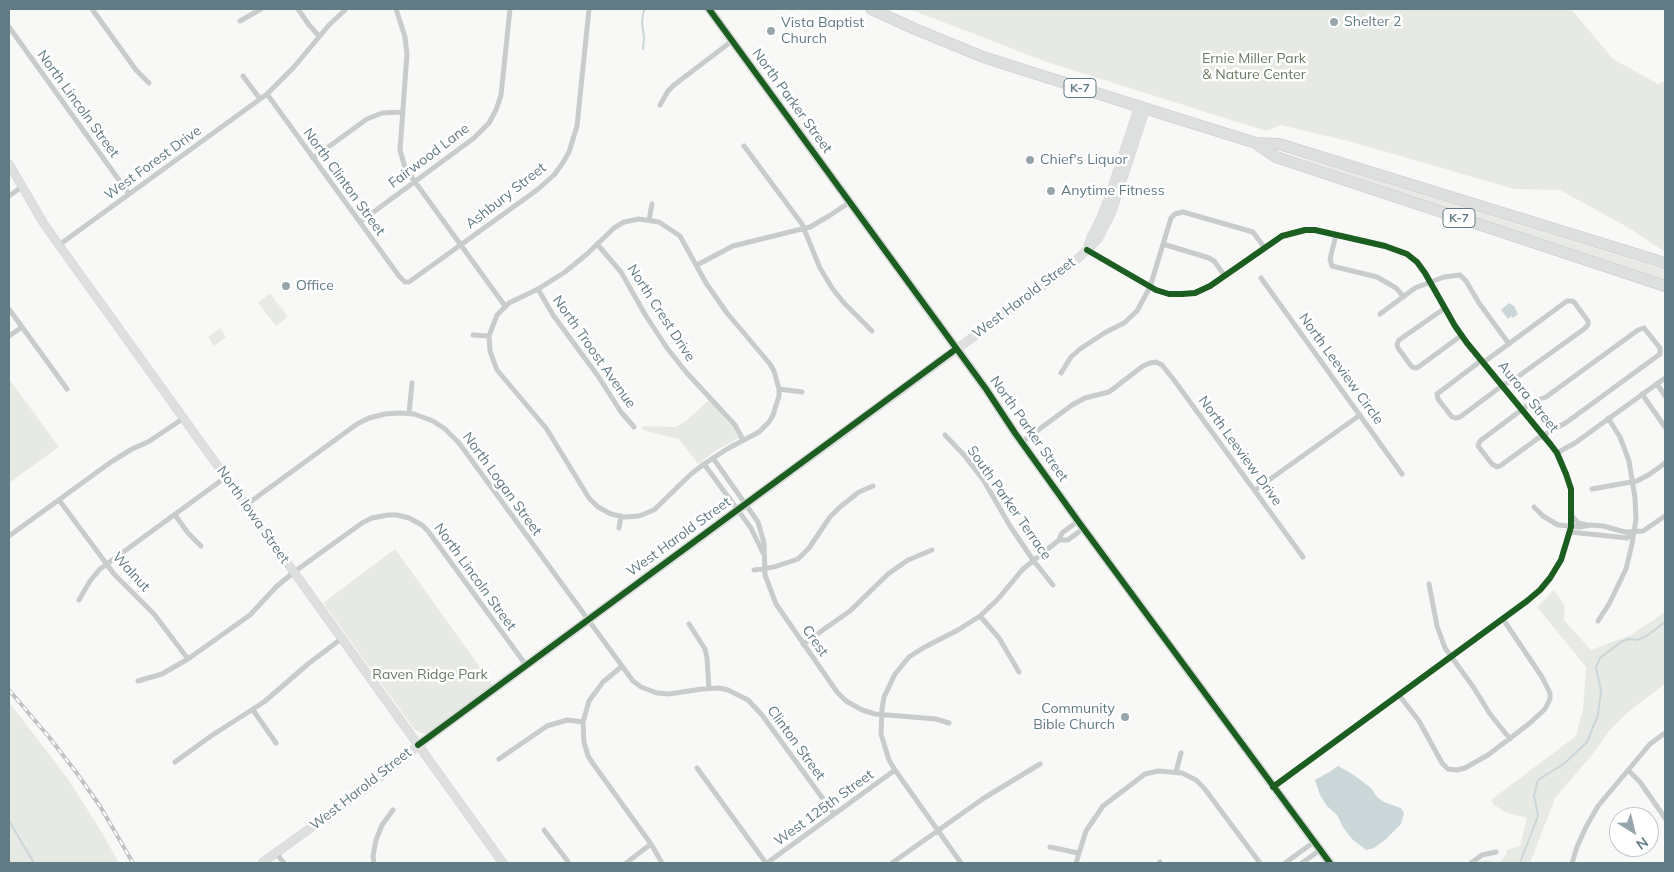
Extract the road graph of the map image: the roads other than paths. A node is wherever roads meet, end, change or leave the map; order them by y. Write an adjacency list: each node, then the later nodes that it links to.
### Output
1 (92, 9): 17 (street)
2 (261, 9): 10 (street)
3 (298, 9): 13 (street)
4 (346, 9): 13 (street, West Forest Drive)
5 (396, 9): 22 (street)
6 (510, 9): 27 (street, Fairwood Lane)
7 (589, 9): 40 (street, Ashbury Street)
8 (709, 9): 15 (street, North Parker Street)
9 (871, 9): 21 (highway, K-7)
10 (240, 21)
11 (9, 27): 12 (street, North Lincoln Street)
12 (15, 36): 14 (street); 29 (street, North Lincoln Street)
13 (319, 36): 18 (street, West Forest Drive)
14 (9, 41)
15 (732, 41): 20 (street); 31 (street, North Parker Street)
16 (243, 76): 19 (street)
17 (149, 83)
18 (267, 94): 19 (street, West Forest Drive); 25 (street, North Clinton Street)
19 (260, 99): 29 (street, West Forest Drive)
20 (660, 105)
21 (1142, 107): 23 (highway, K-7); 42 (street, West Harold Street)
22 (403, 112): 25 (street); 27 (street)
23 (1256, 143): 43 (highway, K-7); 49 (highway, K-7)
24 (744, 146): 35 (street)
25 (313, 158): 34 (street, North Clinton Street)
26 (9, 164): 28 (street, North Iowa Street)
27 (414, 182): 34 (street, Fairwood Lane); 40 (street)
28 (23, 186): 30 (street); 39 (street, North Iowa Street)
29 (129, 194): 39 (street, West Forest Drive)
30 (9, 196)
31 (850, 202): 35 (street); 64 (street, North Parker Street)
32 (652, 204): 33 (street)
33 (649, 220): 37 (street); 44 (street)
34 (360, 222): 47 (street, North Clinton Street)
35 (804, 228): 44 (street); 58 (street)
36 (1336, 235): 41 (street, Aurora Street); 48 (street, Aurora Street); 52 (street)
37 (597, 244): 51 (street); 85 (street, North Crest Drive)
38 (1163, 244): 41 (street); 45 (street); 50 (street)
39 (59, 245): 79 (street, North Iowa Street)
40 (460, 246): 47 (street, Ashbury Street); 53 (street)
41 (1264, 247): 45 (street, Aurora Street)
42 (1087, 250): 50 (street, Aurora Street); 64 (street, West Harold Street)
43 (1665, 263)
44 (697, 265): 71 (street)
45 (1225, 276): 50 (street, Aurora Street)
46 (1261, 278): 78 (street, North Leeview Circle)
47 (405, 282)
48 (1431, 283): 52 (street); 54 (street, Aurora Street); 63 (street)
49 (1665, 286)
50 (1150, 287): 66 (street)
51 (538, 288): 53 (street); 81 (street, North Troost Avenue)
52 (1404, 297): 56 (street)
53 (505, 306): 62 (street)
54 (1445, 308): 60 (street, Aurora Street); 60 (street)
55 (9, 309): 57 (street)
56 (1380, 314)
57 (22, 327): 61 (street); 72 (street)
58 (872, 331)
59 (473, 335): 62 (street)
60 (1462, 335): 65 (street, Aurora Street)
61 (9, 336)
62 (489, 336): 103 (street)
63 (1509, 344): 65 (street); 70 (street)
64 (956, 349): 86 (street, North Parker Street); 98 (street, West Harold Street)
65 (1483, 361): 70 (street, Aurora Street); 70 (street)
66 (1061, 373)
67 (1665, 378): 69 (street)
68 (412, 383): 77 (street)
69 (1657, 384): 74 (street); 75 (street)
70 (1503, 385): 76 (street, Aurora Street)
71 (779, 388): 73 (street); 85 (street)
72 (67, 389)
73 (802, 392)
74 (1642, 394): 80 (street); 82 (street)
75 (1665, 396)
76 (1523, 409): 84 (street, Aurora Street); 84 (street); 84 (street)
77 (409, 414): 99 (street, North Logan Street); 128 (street, North Logan Street)
78 (1360, 416): 91 (street, North Leeview Circle); 96 (street)
79 (184, 418): 92 (street, North Iowa Street); 97 (street)
80 (1608, 418): 87 (street); 93 (street)
81 (634, 427)
82 (1665, 427)
83 (945, 435): 118 (street, South Parker Terrace)
84 (1544, 435): 87 (street, Aurora Street)
85 (744, 440): 88 (street)
86 (1022, 442): 96 (street, North Leeview Drive); 106 (street, North Parker Street)
87 (1557, 453): 104 (street, Aurora Street)
88 (713, 458): 90 (street); 98 (street)
89 (1665, 463): 93 (street)
90 (704, 464): 101 (street); 103 (street)
91 (1402, 474)
92 (226, 477): 99 (street, North Iowa Street); 102 (street)
93 (1633, 481): 95 (street); 111 (street)
94 (873, 486): 120 (street)
95 (1592, 489)
96 (1255, 490): 117 (street, North Leeview Drive)
97 (59, 500): 112 (street); 119 (street, Walnut)
98 (746, 503): 101 (street, West Harold Street); 116 (street, Crest)
99 (246, 505): 122 (street, North Iowa Street)
100 (1534, 507): 110 (street)
101 (738, 510): 116 (street, Crest); 128 (street, West Harold Street)
102 (175, 515): 114 (street); 119 (street)
103 (621, 516): 108 (street)
104 (1572, 516): 107 (street); 110 (street, Aurora Street)
105 (1665, 516): 111 (street)
106 (1078, 521): 109 (street, North Parker Street); 113 (street)
107 (1588, 526): 110 (street); 111 (street)
108 (619, 528)
109 (1084, 528): 113 (street); 157 (street, North Parker Street)
110 (1571, 530): 111 (street); 127 (street, Aurora Street)
111 (1634, 532): 129 (street)
112 (9, 536)
113 (1059, 540): 118 (street)
114 (201, 546)
115 (932, 550): 132 (street)
116 (764, 553): 120 (street, Crest)
117 (1303, 557)
118 (1033, 560): 124 (street, South Parker Terrace); 126 (street)
119 (106, 564): 125 (street); 134 (street, Walnut)
120 (765, 568): 121 (street); 132 (street, Crest)
121 (754, 570)
122 (294, 572): 131 (street, North Iowa Street); 134 (street, North Lincoln Street); 135 (street, North Lincoln Street)
123 (1429, 584): 133 (street)
124 (1054, 585)
125 (79, 600)
126 (980, 616): 137 (street); 142 (street)
127 (1503, 619): 133 (street, Aurora Street); 146 (street)
128 (587, 620): 135 (street, West Harold Street); 136 (street, Clinton Street)
129 (1598, 621)
130 (689, 624): 139 (street)
131 (341, 639): 141 (street); 148 (street, North Iowa Street)
132 (804, 644): 142 (street, Crest)
133 (1451, 657): 140 (street, Aurora Street); 146 (street)
134 (188, 659): 138 (street, North Lincoln Street)
135 (526, 666): 148 (street, West Harold Street)
136 (621, 667): 139 (street, Clinton Street); 143 (street)
137 (1019, 672)
138 (138, 681)
139 (709, 689): 159 (street, Clinton Street)
140 (1400, 695): 146 (street); 157 (street, Aurora Street)
141 (252, 710): 147 (street); 151 (street)
142 (881, 715): 144 (street, Crest); 154 (street)
143 (583, 722): 150 (street); 164 (street)
144 (949, 723)
145 (1665, 733): 155 (street)
146 (1510, 739)
147 (276, 744)
148 (418, 745): 168 (street, West Harold Street); 173 (street, North Iowa Street)
149 (1181, 753): 156 (street)
150 (499, 759)
151 (175, 762)
152 (1040, 764): 162 (street)
153 (697, 768): 177 (street)
154 (895, 770): 159 (street, West 125th Street); 162 (street)
155 (1628, 770): 160 (street); 186 (street)
156 (1176, 772): 169 (street); 181 (street)
157 (1273, 787): 163 (street, North Parker Street)
158 (393, 810): 172 (street)
159 (834, 814): 177 (street, West 125th Street)
160 (1665, 818)
161 (544, 830): 174 (street)
162 (938, 830): 178 (street); 179 (street)
163 (1314, 842): 166 (street, North Parker Street); 182 (street)
164 (651, 844): 175 (street); 176 (street)
165 (1050, 847): 169 (street)
166 (1320, 850): 183 (street); 184 (street, North Parker Street)
167 (1496, 852): 185 (street)
168 (276, 853): 170 (street, West Harold Street); 171 (street)
169 (1078, 853): 180 (street)
170 (262, 863)
171 (284, 863)
172 (374, 863)
173 (504, 863)
174 (569, 863)
175 (626, 863)
176 (662, 863)
177 (767, 863)
178 (892, 863)
179 (961, 863)
180 (1076, 863)
181 (1260, 863)
182 (1285, 863)
183 (1302, 863)
184 (1330, 863)
185 (1471, 863)
186 (1572, 863)

